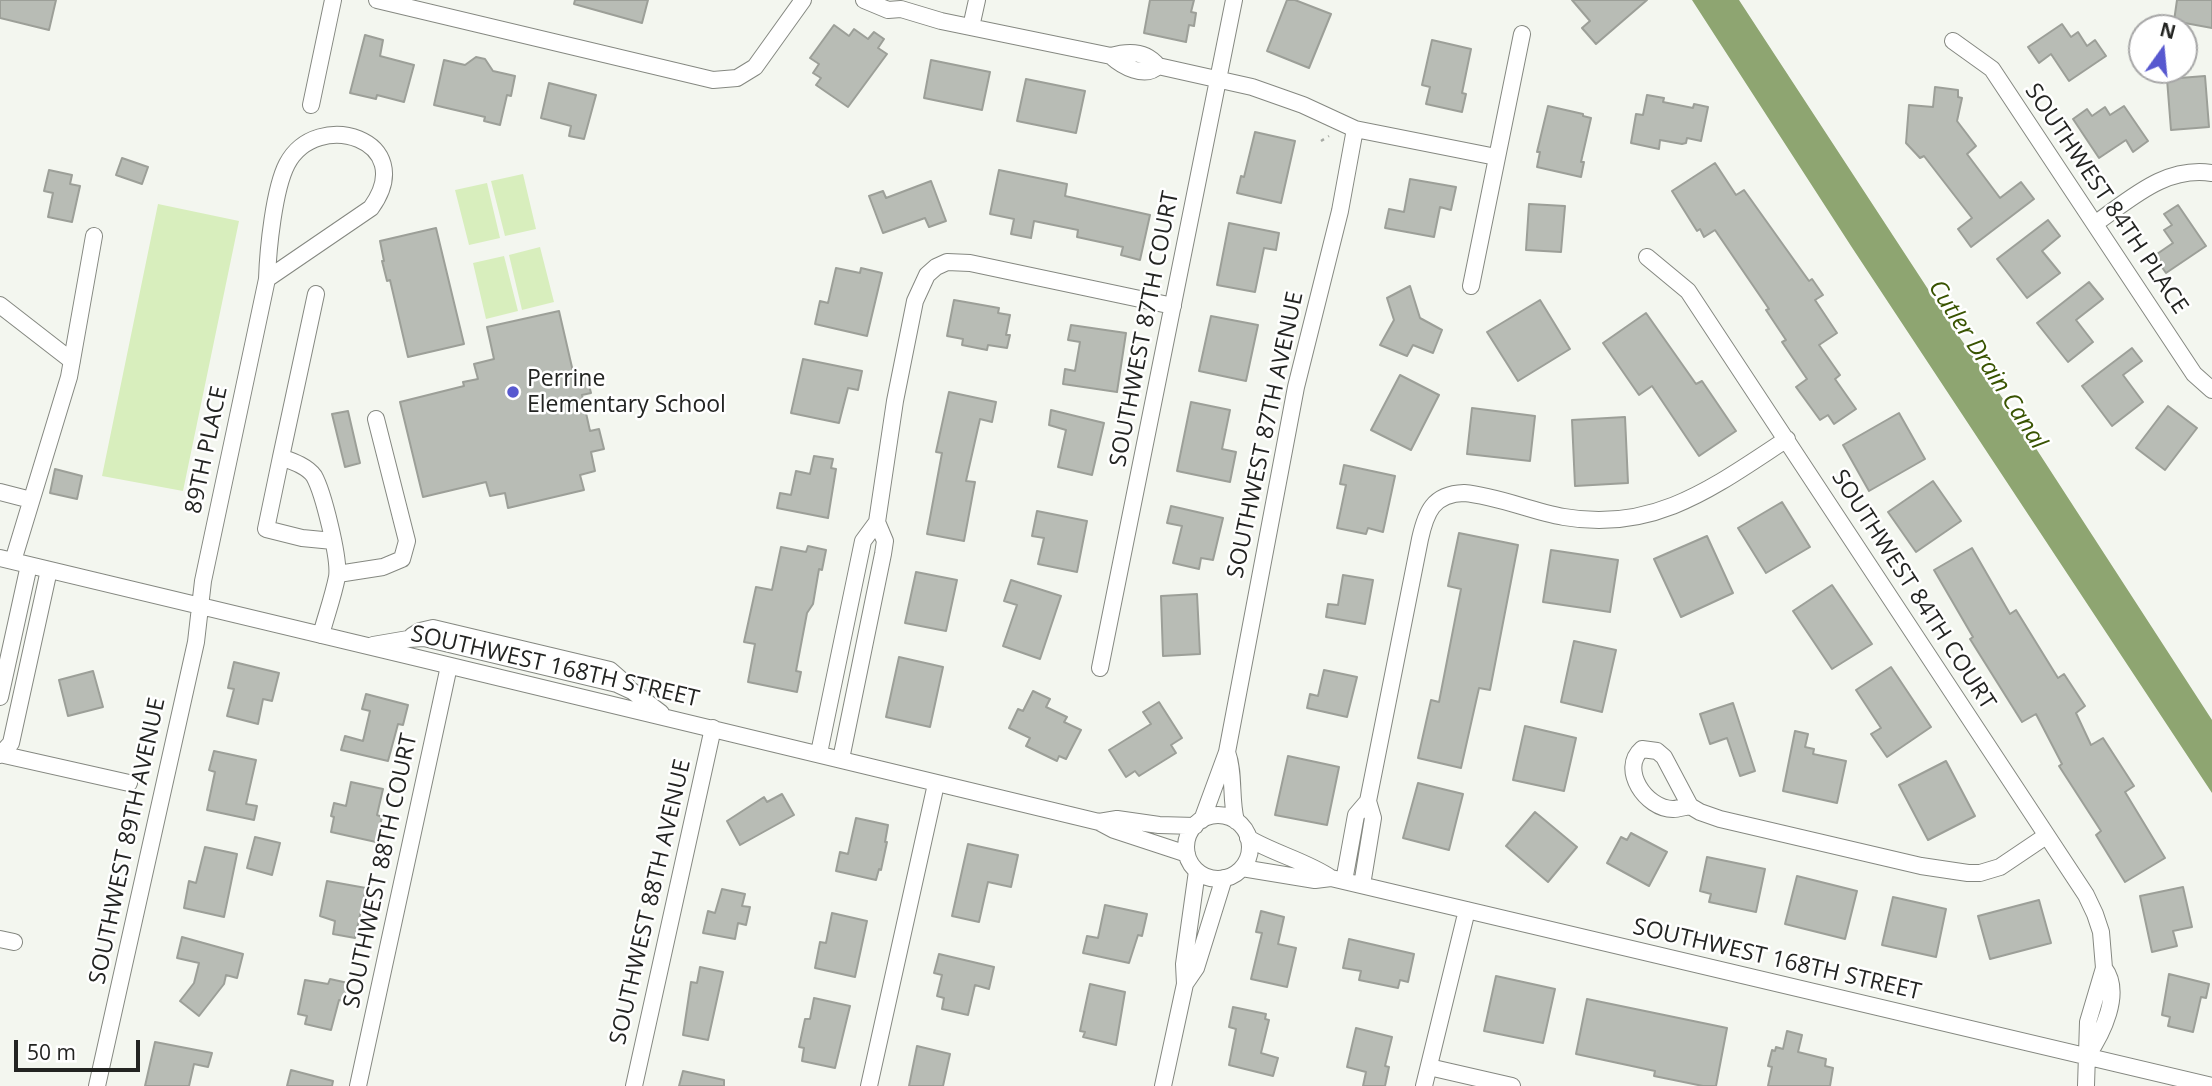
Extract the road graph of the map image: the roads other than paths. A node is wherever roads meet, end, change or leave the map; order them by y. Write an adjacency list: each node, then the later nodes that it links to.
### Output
1 (333, 0): 12 (street)
2 (377, 0): 3 (street)
3 (803, 0)
4 (864, 0): 7 (street)
5 (977, 0): 8 (street)
6 (1234, 0): 11 (street, SOUTHWEST 87TH COURT)
7 (897, 5): 8 (street)
8 (971, 27): 11 (street)
9 (1522, 34): 14 (street)
10 (1953, 41): 16 (street, SOUTHWEST 84TH PLACE)
11 (1218, 79): 13 (street); 23 (street, SOUTHWEST 87TH COURT)
12 (311, 106)
13 (1355, 129): 14 (street); 44 (street, SOUTHWEST 87TH AVENUE)
14 (1496, 157): 20 (street)
15 (2212, 173): 16 (street)
16 (2096, 223): 25 (street, SOUTHWEST 84TH PLACE)
17 (94, 236): 24 (street)
18 (1647, 257): 27 (street, SOUTHWEST 84TH COURT)
19 (267, 279): 19 (street, 89TH PLACE); 36 (street, 89TH PLACE)
20 (1471, 285)
21 (317, 294): 28 (street)
22 (0, 305): 24 (street)
23 (1173, 306): 31 (street); 40 (street, SOUTHWEST 87TH COURT)
24 (72, 361): 30 (street)
25 (2212, 390)
26 (376, 419): 35 (street)
27 (1787, 439): 50 (street); 55 (street, SOUTHWEST 84TH COURT)
28 (281, 457): 32 (street); 32 (street)
29 (0, 492): 30 (street)
30 (31, 500): 33 (street)
31 (877, 522): 45 (street); 47 (street)
32 (333, 541): 35 (street)
33 (14, 561): 34 (street, SOUTHWEST 168TH STREET); 41 (street)
34 (49, 570): 36 (street, SOUTHWEST 168TH STREET); 46 (street)
35 (338, 574): 37 (street)
36 (199, 606): 37 (street, SOUTHWEST 168TH STREET); 67 (street, SOUTHWEST 89TH AVENUE)
37 (321, 635): 38 (street, SOUTHWEST 168TH STREET)
38 (367, 646): 39 (street, SOUTHWEST 168TH STREET); 42 (street)
39 (449, 666): 42 (street, SOUTHWEST 168TH STREET); 68 (street, SOUTHWEST 88TH COURT)
40 (1100, 668)
41 (0, 697)
42 (666, 716): 43 (street, SOUTHWEST 168TH STREET)
43 (713, 727): 45 (street, SOUTHWEST 168TH STREET); 69 (street, SOUTHWEST 88TH AVENUE)
44 (1227, 752): 52 (street, SOUTHWEST 87TH AVENUE); 54 (street, SOUTHWEST 87TH AVENUE)
45 (819, 753): 47 (street, SOUTHWEST 168TH STREET)
46 (0, 754): 48 (street)
47 (841, 759): 49 (street, SOUTHWEST 168TH STREET)
48 (129, 783)
49 (936, 783): 53 (street, SOUTHWEST 168TH STREET); 70 (street)
50 (1368, 801): 61 (street); 62 (street)
51 (1690, 806): 55 (street)
52 (1236, 821): 54 (street); 56 (street)
53 (1100, 822): 54 (street, SOUTHWEST 168TH STREET); 57 (street, SOUTHWEST 168TH STREET)
54 (1198, 823): 57 (street)
55 (2046, 836): 65 (street, SOUTHWEST 84TH COURT)
56 (1248, 838): 58 (street); 61 (street, SOUTHWEST 168TH STREET)
57 (1187, 855): 59 (street)
58 (1242, 868): 60 (street); 61 (street, SOUTHWEST 168TH STREET)
59 (1197, 871): 60 (street); 64 (street)
60 (1224, 878): 64 (street)
61 (1338, 879): 62 (street, SOUTHWEST 168TH STREET)
62 (1362, 885): 63 (street, SOUTHWEST 168TH STREET)
63 (1467, 910): 65 (street, SOUTHWEST 168TH STREET); 66 (street)
64 (1185, 984): 71 (street)
65 (2087, 1056): 74 (street, SOUTHWEST 84TH COURT); 75 (street, SOUTHWEST 168TH STREET)
66 (1429, 1067): 72 (street); 73 (street)
67 (97, 1086)
68 (358, 1086)
69 (634, 1086)
70 (869, 1086)
71 (1163, 1086)
72 (1424, 1086)
73 (1511, 1086)
74 (2086, 1086)
75 (2212, 1086)

